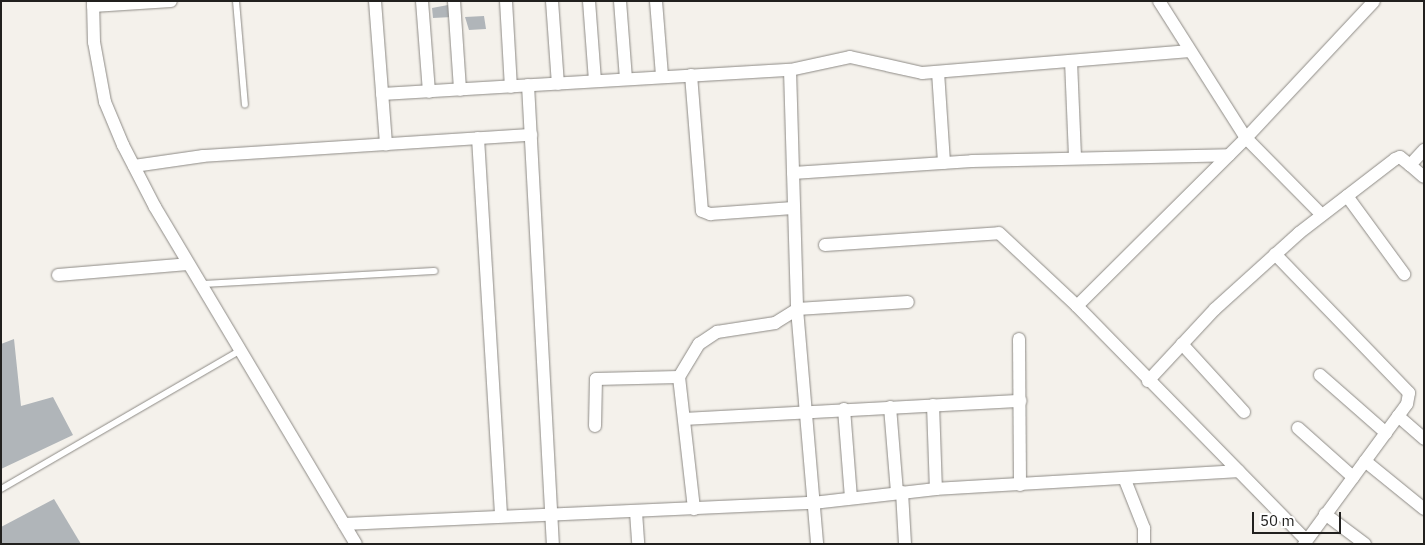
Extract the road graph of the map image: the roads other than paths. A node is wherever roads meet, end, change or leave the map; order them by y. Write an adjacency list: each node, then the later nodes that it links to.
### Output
1 (171, 1): 13 (street)
2 (236, 1): 28 (lane)
3 (375, 1): 27 (street)
4 (422, 1): 26 (street)
5 (454, 1): 25 (street)
6 (506, 1): 24 (street)
7 (552, 1): 22 (street)
8 (589, 1): 21 (street)
9 (620, 1): 20 (street)
10 (656, 1): 19 (street)
11 (1159, 1): 14 (street)
12 (1374, 1): 31 (street)
13 (93, 4): 38 (street)
14 (1190, 51): 15 (street); 31 (street)
15 (1071, 61): 17 (street); 35 (street)
16 (790, 70): 17 (street); 18 (street); 39 (street)
17 (938, 72): 36 (street)
18 (691, 75): 19 (street); 42 (street)
19 (662, 76): 20 (street)
20 (626, 79): 21 (street)
21 (595, 81): 22 (street)
22 (558, 84): 23 (street)
23 (528, 86): 24 (street); 29 (street)
24 (511, 87): 25 (street)
25 (460, 90): 26 (street)
26 (429, 92): 27 (street)
27 (382, 94): 32 (street)
28 (245, 104)
29 (531, 135): 30 (street); 86 (street)
30 (478, 138): 32 (street); 87 (street)
31 (1246, 138): 34 (street); 43 (street)
32 (386, 145): 38 (street)
33 (1424, 150): 37 (street)
34 (1229, 154): 35 (street); 52 (street)
35 (1075, 157): 36 (street)
36 (944, 163): 39 (street)
37 (1410, 165): 40 (street); 41 (street)
38 (134, 166): 46 (street)
39 (793, 173): 42 (street)
40 (1424, 177)
41 (1347, 196): 43 (street); 48 (street)
42 (793, 208): 53 (street)
43 (1322, 215): 45 (street)
44 (825, 245): 52 (street)
45 (1275, 254): 55 (street); 66 (street)
46 (188, 264): 49 (street); 50 (street)
47 (434, 271): 50 (lane)
48 (1404, 274)
49 (58, 275)
50 (200, 284): 56 (street)
51 (908, 302): 53 (street)
52 (1077, 306): 59 (street)
53 (798, 309): 58 (street); 64 (street)
54 (1019, 339): 60 (street)
55 (1182, 344): 59 (street); 65 (street)
56 (239, 351): 77 (lane); 88 (street)
57 (1320, 375): 70 (street)
58 (679, 376): 67 (street); 68 (street)
59 (1148, 381): 73 (street)
60 (1021, 401): 61 (street); 76 (street)
61 (933, 405): 62 (street); 78 (street)
62 (890, 407): 63 (street); 79 (street)
63 (844, 409): 64 (street); 80 (street)
64 (806, 411): 67 (street); 81 (street)
65 (1244, 412)
66 (1398, 416): 70 (street); 71 (street)
67 (685, 419): 82 (street)
68 (595, 426)
69 (1298, 428): 74 (street)
70 (1386, 433): 72 (street)
71 (1424, 439)
72 (1365, 461): 74 (street); 83 (street)
73 (1238, 471): 75 (street); 89 (street)
74 (1353, 477): 85 (street)
75 (1125, 480): 76 (street); 95 (street)
76 (1020, 485): 78 (street)
77 (1, 489)
78 (936, 489): 79 (street)
79 (899, 493): 80 (street); 94 (street)
80 (851, 498): 81 (street)
81 (813, 503): 82 (street); 93 (street)
82 (694, 509): 84 (street)
83 (1424, 509)
84 (636, 512): 86 (street); 92 (street)
85 (1325, 514): 89 (street); 96 (street)
86 (552, 515): 87 (street); 91 (street)
87 (501, 516): 88 (street)
88 (344, 524): 90 (street)
89 (1305, 542)
90 (356, 544)
91 (553, 544)
92 (638, 544)
93 (817, 544)
94 (905, 544)
95 (1144, 544)
96 (1365, 544)

